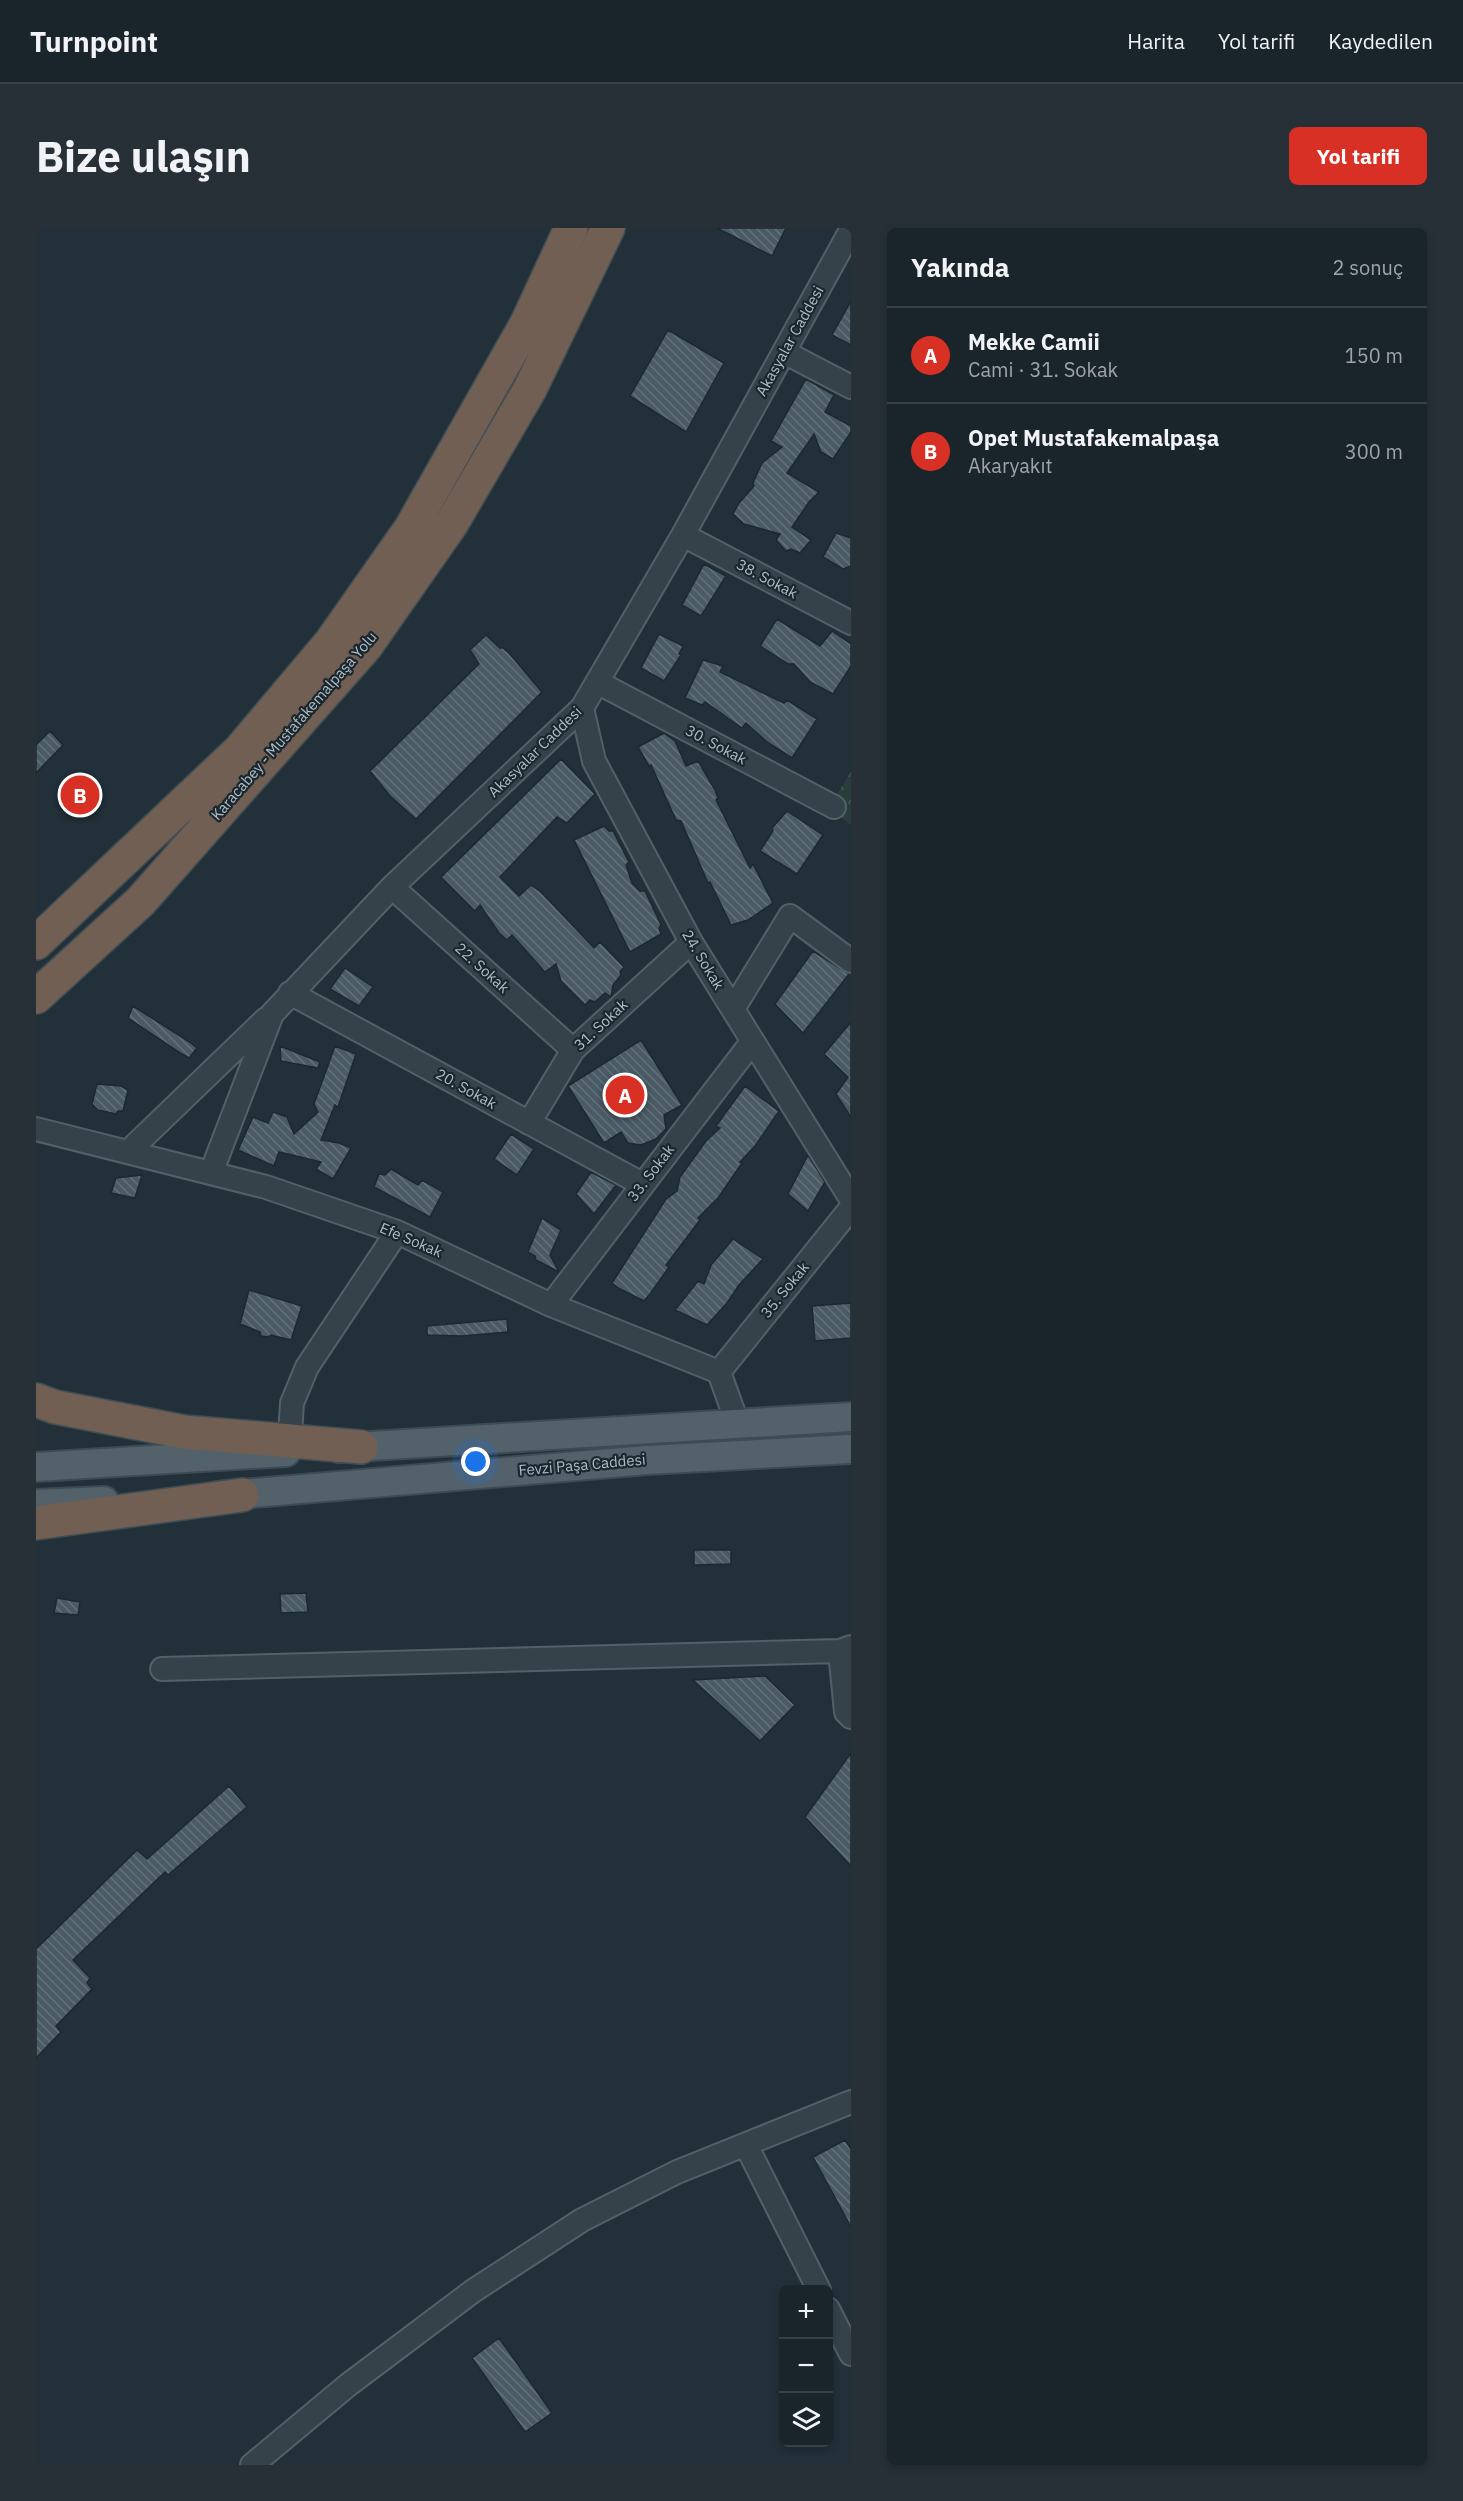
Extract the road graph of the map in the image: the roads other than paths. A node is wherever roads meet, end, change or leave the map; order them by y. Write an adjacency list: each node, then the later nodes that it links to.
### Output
1 (571, 228): 14 (highway, Karacabey - Mustafakemalpaşa Yolu)
2 (608, 228): 12 (highway, Karacabey - Mustafakemalpaşa Yolu)
3 (851, 230): 4 (street, Akasyalar Caddesi)
4 (784, 352): 5 (street); 6 (street, Akasyalar Caddesi)
5 (851, 387)
6 (683, 535): 7 (street, 38. Sokak); 8 (street, Akasyalar Caddesi)
7 (851, 623)
8 (597, 682): 9 (street, Akasyalar Caddesi); 10 (street, 30. Sokak)
9 (582, 708): 11 (street, Akasyalar Caddesi); 13 (street, 24. Sokak)
10 (834, 807)
11 (392, 887): 16 (street, Akasyalar Caddesi); 22 (street, 22. Sokak)
12 (141, 902): 17 (highway, Karacabey - Mustafakemalpaşa Yolu); 20 (highway)
13 (691, 942): 18 (street, 24. Sokak); 22 (street, 31. Sokak)
14 (36, 943)
15 (851, 961): 18 (street)
16 (290, 993): 19 (street, Akasyalar Caddesi); 23 (street, 20. Sokak)
17 (36, 997)
18 (733, 1009): 21 (street, 24. Sokak)
19 (272, 1014): 25 (street); 26 (street, Akasyalar Caddesi)
20 (36, 1019)
21 (752, 1042): 27 (street, 33. Sokak); 28 (street, 24. Sokak)
22 (573, 1050): 23 (street, 31. Sokak)
23 (528, 1123): 27 (street, 20. Sokak)
24 (36, 1129): 25 (street, Efe Sokak)
25 (129, 1151): 26 (street, Efe Sokak)
26 (211, 1173): 30 (street, Efe Sokak)
27 (642, 1184): 31 (street, 33. Sokak)
28 (851, 1199)
29 (851, 1208): 32 (street, 35. Sokak)
30 (397, 1232): 31 (street, Efe Sokak); 36 (street)
31 (551, 1305): 32 (street, Efe Sokak)
32 (719, 1372): 35 (street)
33 (36, 1400): 36 (highway)
34 (851, 1417): 35 (main road, Fevzi Paşa Caddesi)
35 (738, 1425): 37 (main road, Fevzi Paşa Caddesi)
36 (289, 1446): 37 (highway); 39 (main road)
37 (361, 1447)
38 (851, 1449): 40 (main road, Fevzi Paşa Caddesi)
39 (36, 1467)
40 (242, 1495): 41 (main road, Fevzi Paşa Caddesi); 42 (highway)
41 (36, 1504)
42 (36, 1523)
43 (845, 1649): 44 (street); 45 (street)
44 (162, 1669)
45 (851, 1717)
46 (851, 2102): 47 (street)
47 (746, 2145): 48 (street); 51 (street)
48 (817, 2285)
49 (833, 2319): 50 (street)
50 (851, 2354)
51 (252, 2465)

